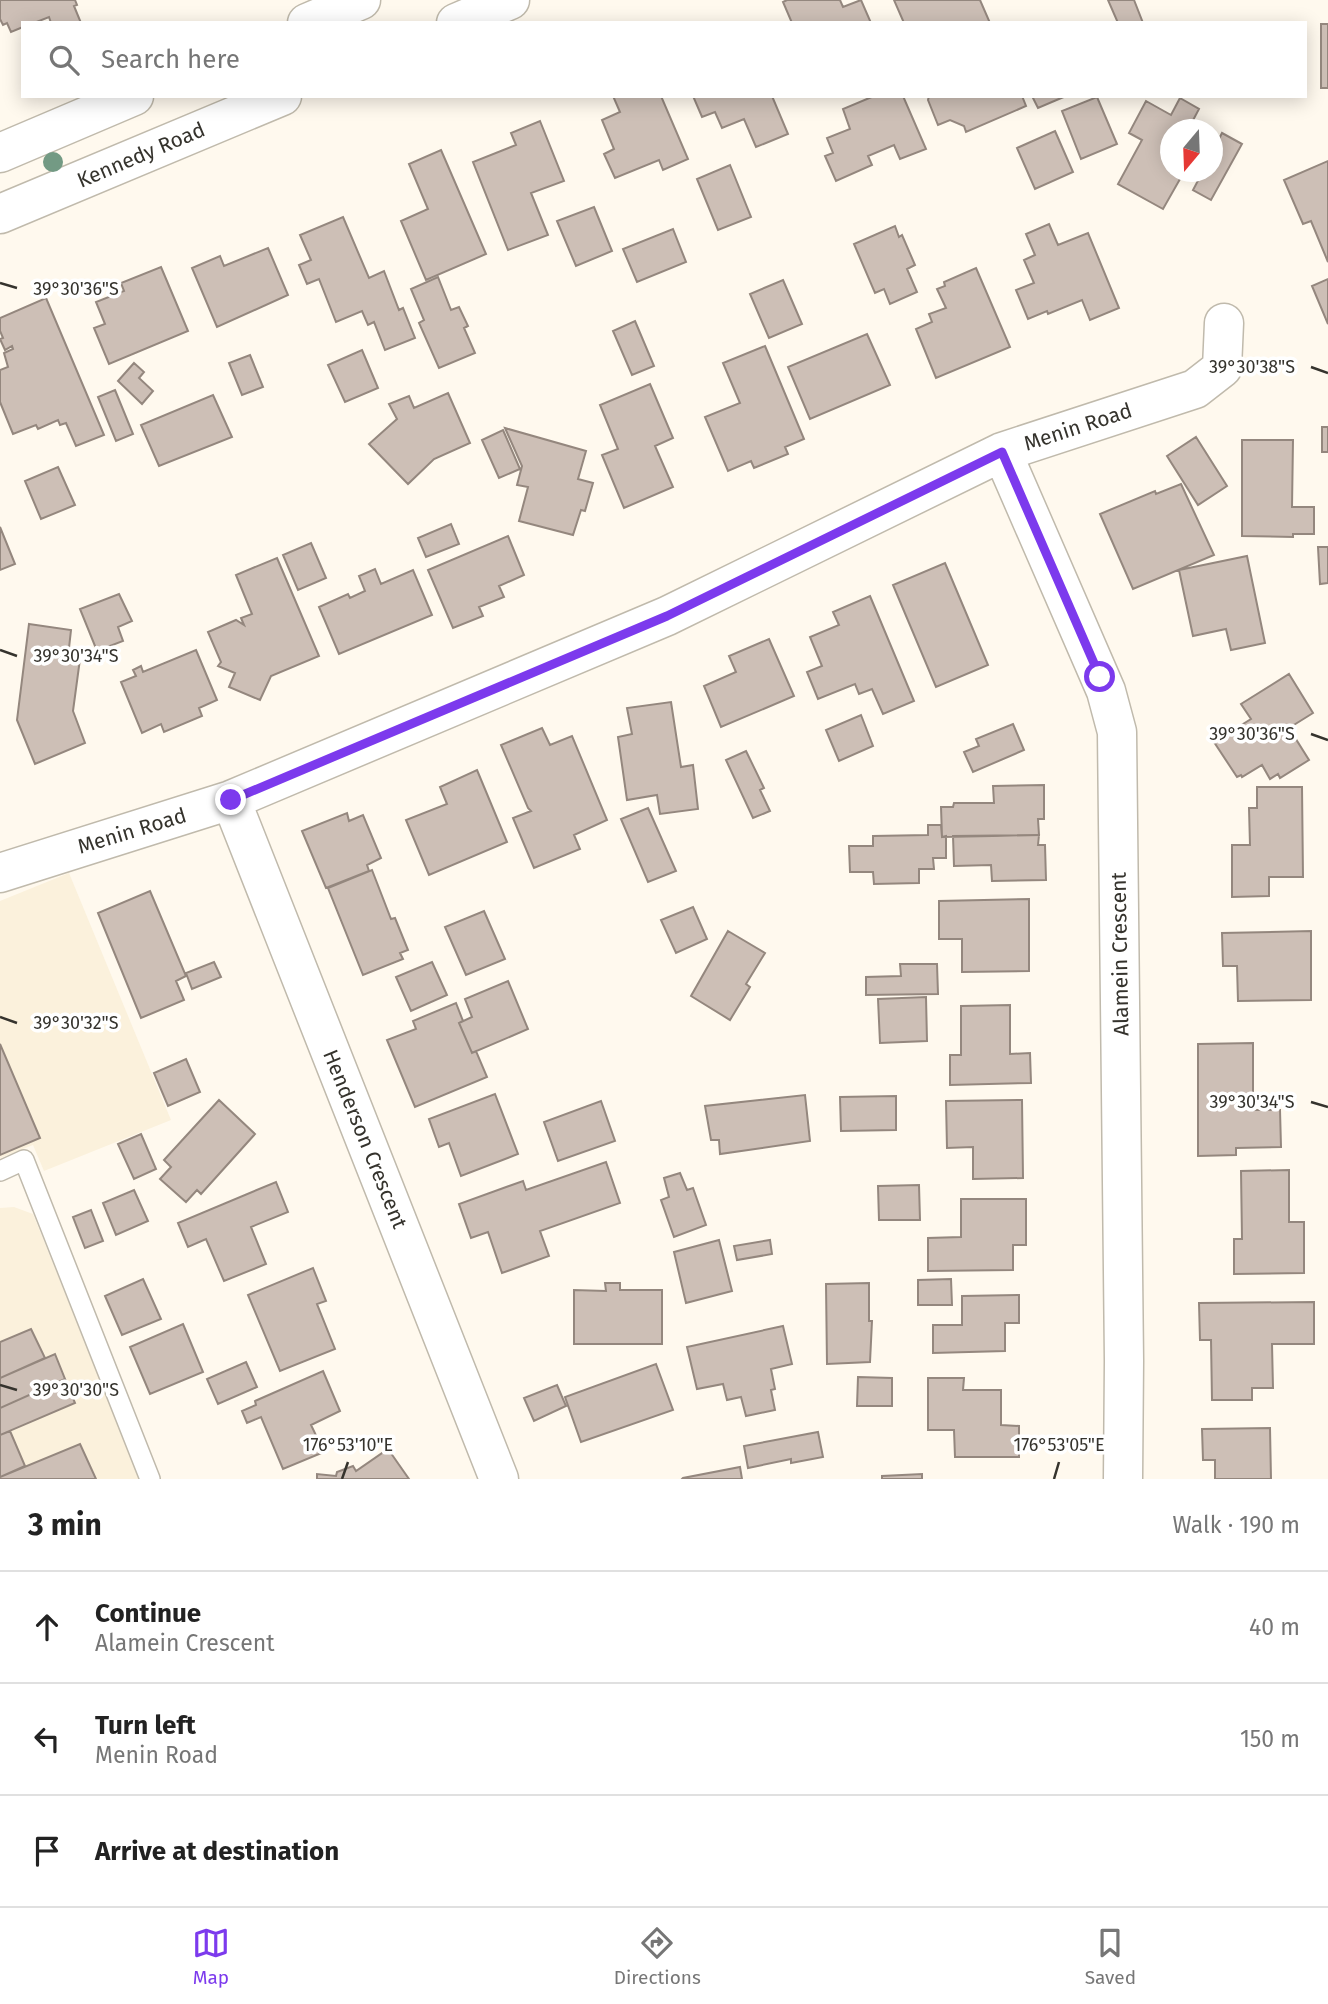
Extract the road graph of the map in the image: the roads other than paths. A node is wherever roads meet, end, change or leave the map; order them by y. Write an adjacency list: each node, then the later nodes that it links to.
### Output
1 (361, 0): 3 (street)
2 (510, 0): 4 (street)
3 (312, 21)
4 (461, 21)
5 (129, 98): 7 (street)
6 (277, 98): 8 (street, Kennedy Road)
7 (0, 153)
8 (0, 214)
9 (1224, 323): 10 (street, Menin Road)
10 (1002, 452): 11 (street, Menin Road); 16 (street, Alamein Crescent)
11 (231, 800): 12 (street, Menin Road); 15 (street, Henderson Crescent)
12 (0, 873)
13 (0, 1171): 14 (lane)
14 (150, 1479)
15 (499, 1479)
16 (1123, 1479)

